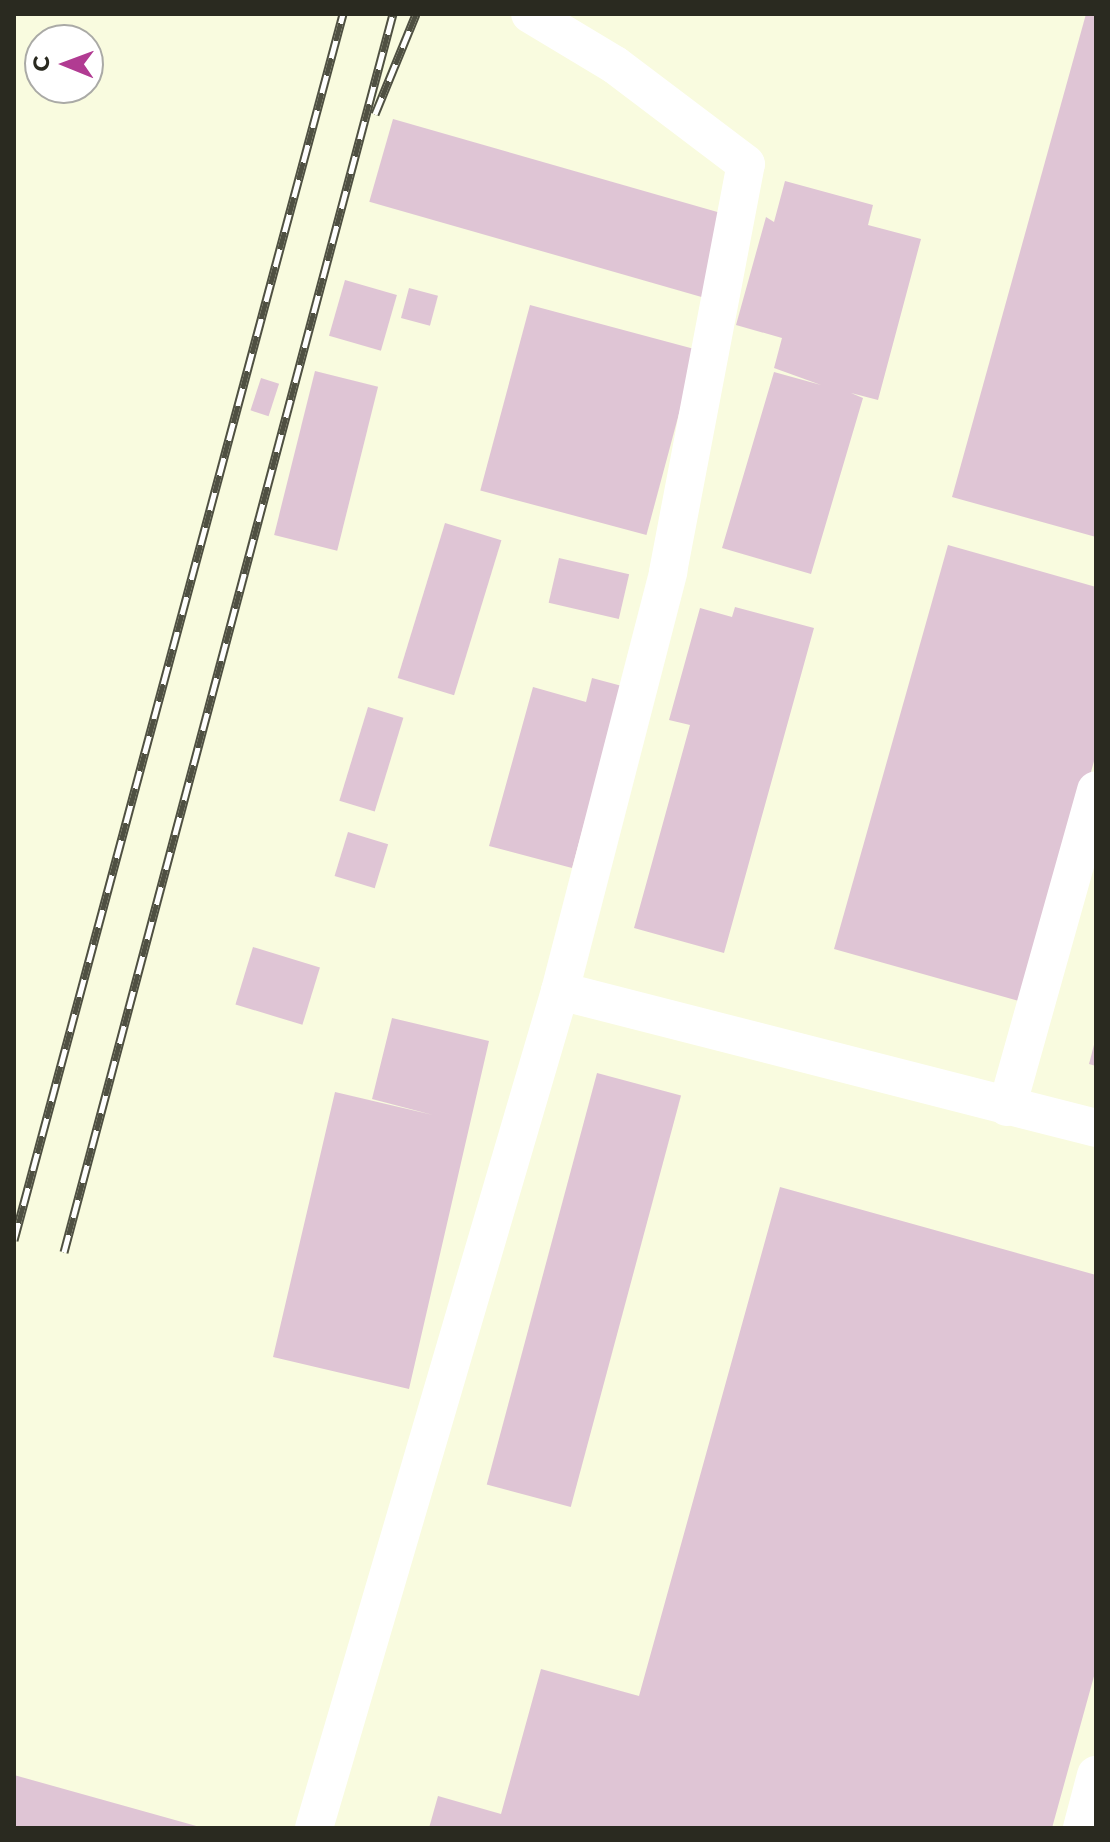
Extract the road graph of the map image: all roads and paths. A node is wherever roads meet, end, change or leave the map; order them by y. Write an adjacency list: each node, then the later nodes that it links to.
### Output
1 (530, 14): 3 (lane)
2 (1096, 790): 4 (lane)
3 (560, 991): 4 (lane); 7 (lane)
4 (1007, 1107): 5 (lane)
5 (1096, 1128)
6 (1096, 1775): 8 (lane)
7 (314, 1828)
8 (1082, 1828)

